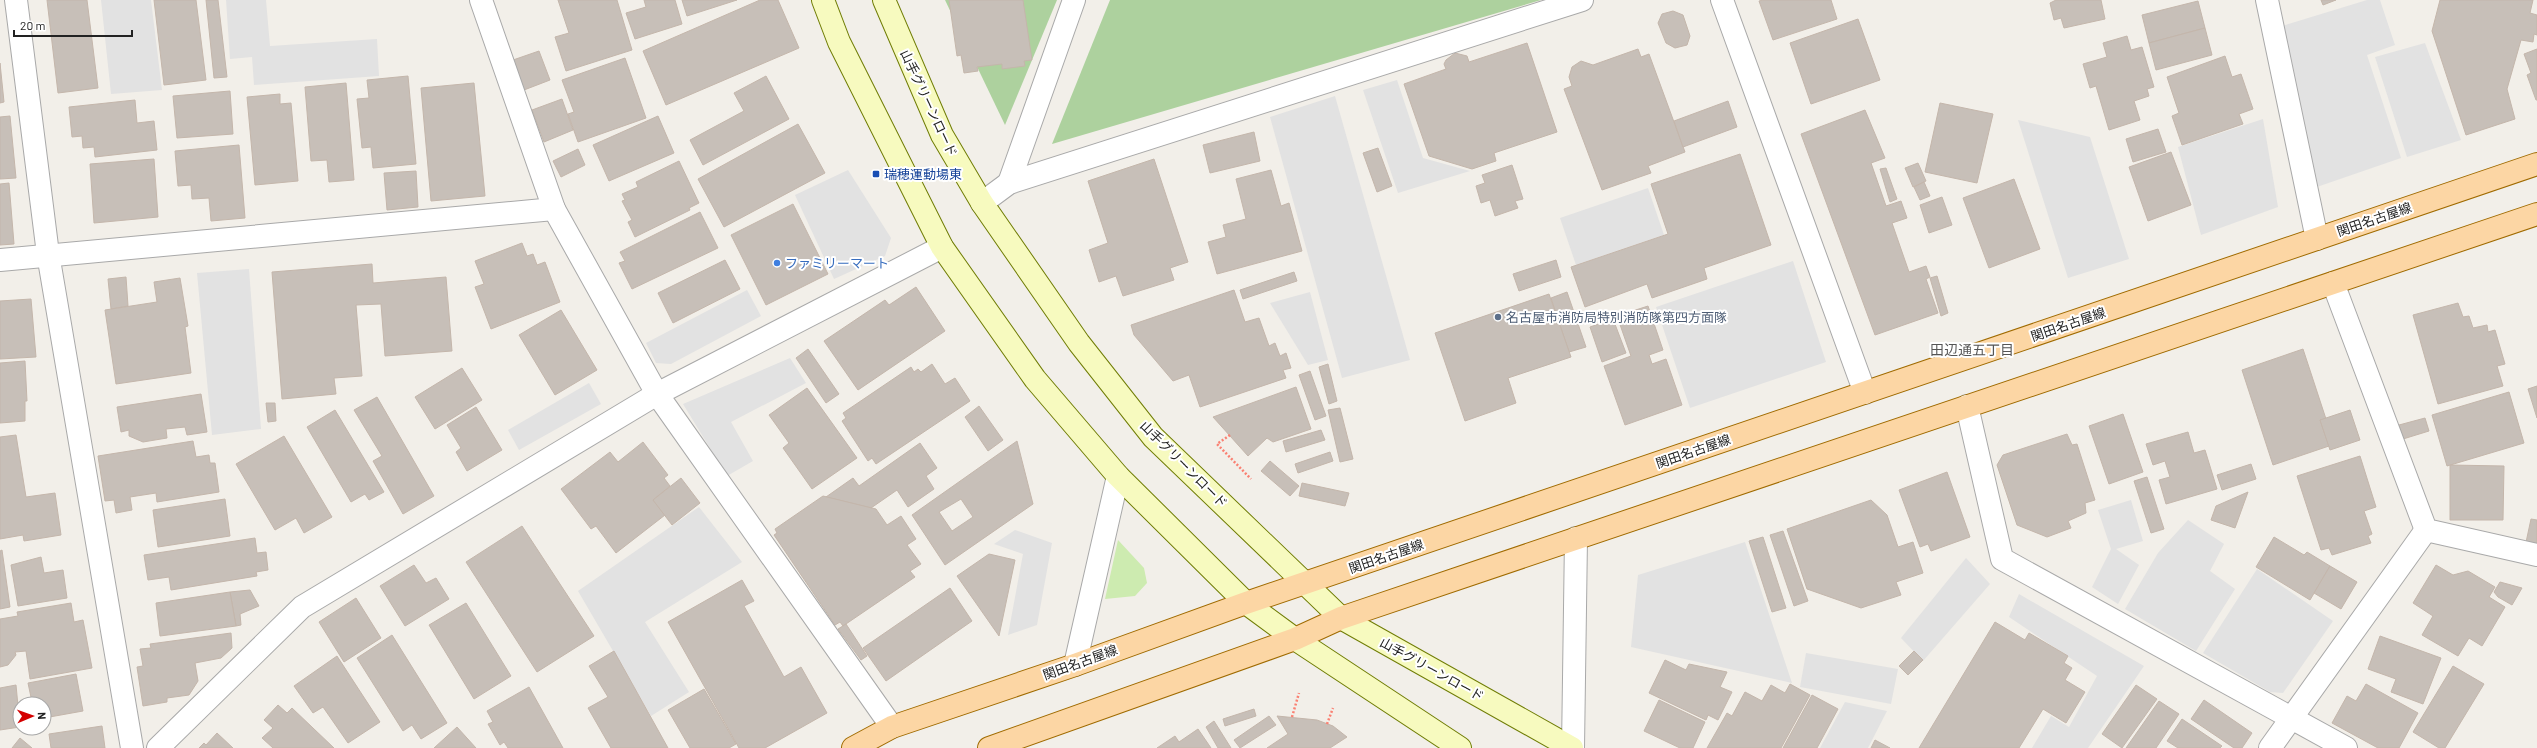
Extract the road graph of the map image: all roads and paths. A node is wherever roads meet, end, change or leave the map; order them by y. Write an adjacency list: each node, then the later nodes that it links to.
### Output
1 (16, 0): 16 (street)
2 (481, 0): 12 (street)
3 (822, 0): 15 (street)
4 (884, 0): 11 (street, 山手グリーンロード)
5 (1074, 0): 10 (street)
6 (1582, 0): 10 (street)
7 (1722, 0): 19 (street)
8 (2267, 0): 14 (street)
9 (2537, 164): 14 (main road, 関田名古屋線)
10 (1009, 182): 11 (street)
11 (982, 203): 28 (street, 山手グリーンロード)
12 (554, 209): 16 (street); 20 (street)
13 (2537, 214): 18 (main road)
14 (2317, 239): 19 (main road, 関田名古屋線)
15 (942, 247): 20 (street); 23 (street)
16 (48, 254): 17 (street); 40 (street)
17 (0, 260)
18 (2333, 283): 21 (main road); 25 (street)
19 (1865, 393): 28 (main road, 関田名古屋線)
20 (657, 394): 38 (street); 41 (street)
21 (1967, 406): 26 (main road); 36 (street)
22 (1230, 435): 24 (path)
23 (1118, 476): 29 (street); 32 (street)
24 (1251, 479)
25 (2426, 530): 27 (street); 36 (street)
26 (1576, 538): 30 (main road); 44 (street)
27 (2537, 555)
28 (1307, 583): 29 (main road, 関田名古屋線); 30 (street, 山手グリーンロード)
29 (1246, 603): 31 (street); 32 (main road, 関田名古屋線)
30 (1341, 618): 31 (main road); 44 (street, 山手グリーンロード)
31 (1295, 639): 39 (street); 43 (main road)
32 (1075, 665): 38 (main road, 関田名古屋線)
33 (1299, 694): 35 (path)
34 (1333, 708): 37 (path)
35 (1292, 717)
36 (2291, 718): 45 (street); 46 (street)
37 (1327, 724)
38 (892, 727): 42 (main road, 関田名古屋線)
39 (1448, 745)
40 (132, 748)
41 (158, 748)
42 (853, 748)
43 (989, 748)
44 (1572, 748)
45 (2270, 748)
46 (2346, 748)

